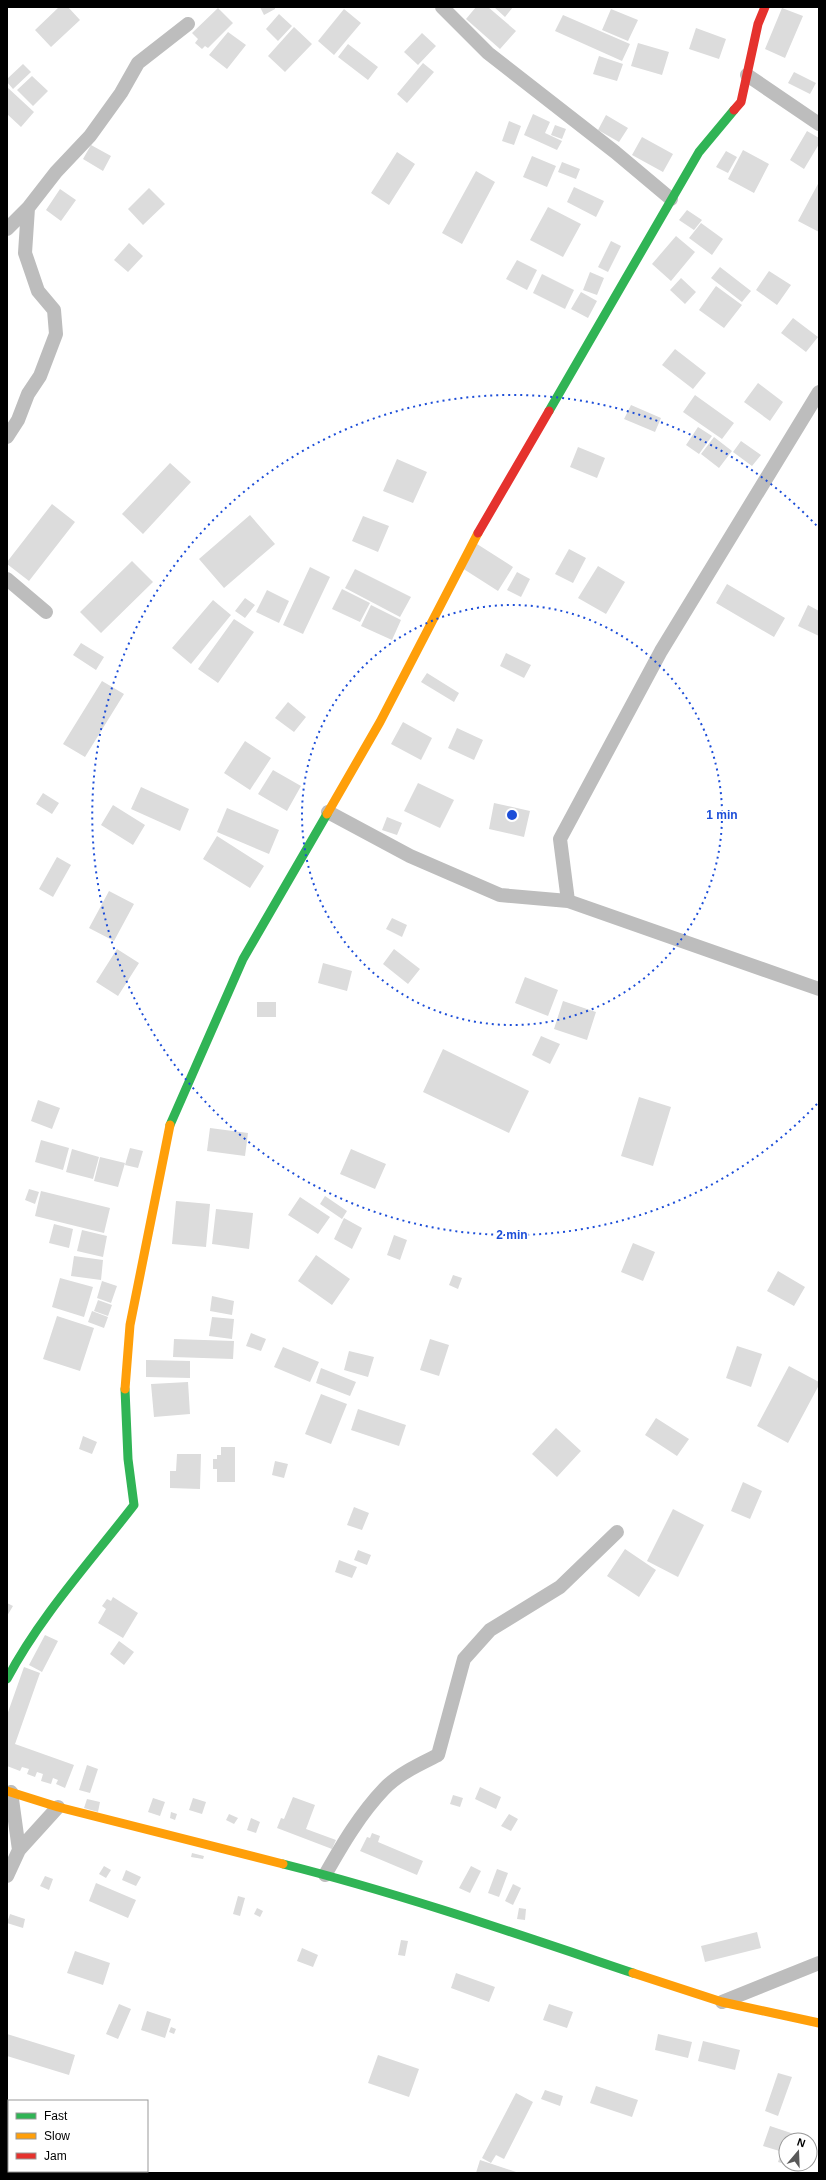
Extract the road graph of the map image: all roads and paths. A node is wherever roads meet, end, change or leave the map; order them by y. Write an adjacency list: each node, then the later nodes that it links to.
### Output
1 (442, 7): 6 (street)
2 (765, 7): 4 (street)
3 (188, 24): 7 (street)
4 (747, 75): 5 (street); 6 (street)
5 (819, 124)
6 (670, 199): 13 (street)
7 (28, 208): 8 (street); 10 (street)
8 (7, 228)
9 (819, 392): 14 (street)
10 (7, 437)
11 (7, 579): 12 (street)
12 (46, 612)
13 (328, 812): 14 (street); 17 (street)
14 (568, 901): 15 (street)
15 (819, 989)
16 (617, 1532): 21 (street)
17 (7, 1679)
18 (9, 1792): 19 (street); 20 (street)
19 (58, 1807): 20 (street); 21 (street)
20 (19, 1850): 22 (street)
21 (325, 1875): 24 (street)
22 (7, 1876)
23 (819, 1963): 24 (street)
24 (722, 2002): 25 (street)
25 (819, 2023)

